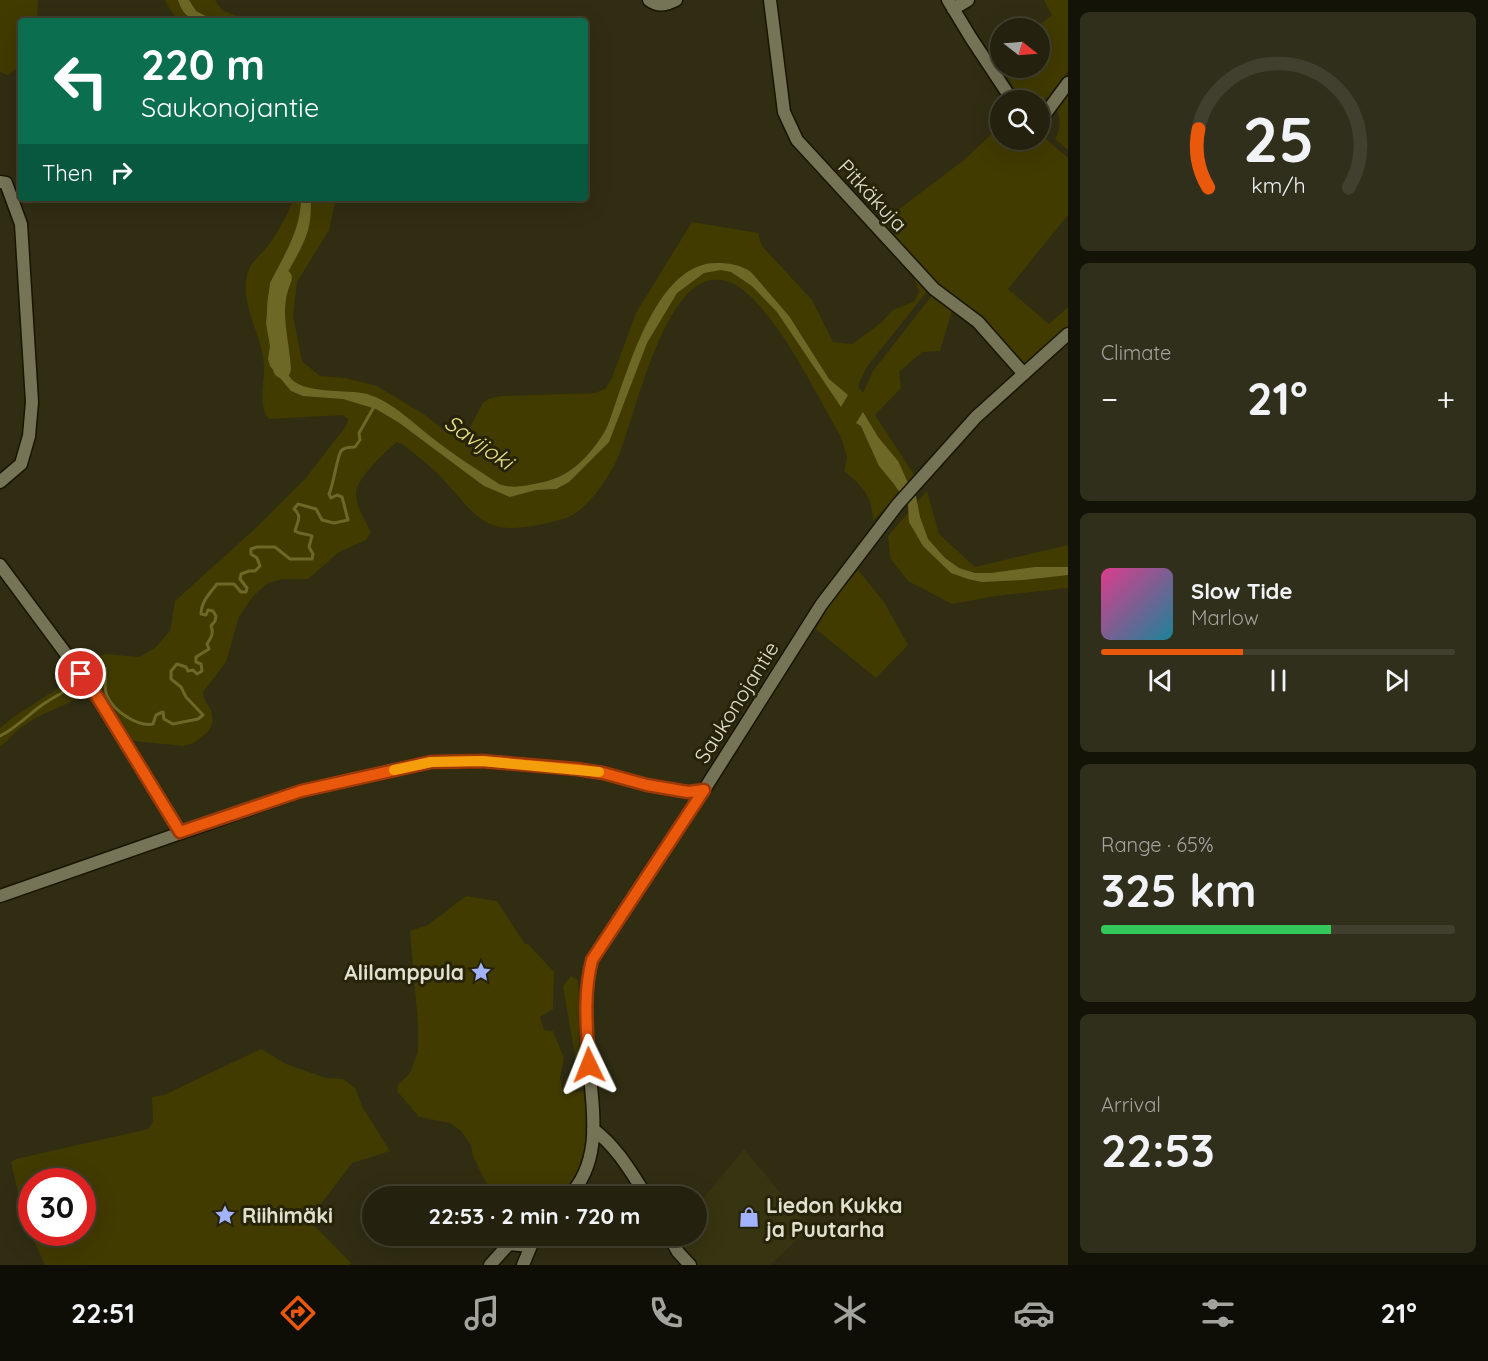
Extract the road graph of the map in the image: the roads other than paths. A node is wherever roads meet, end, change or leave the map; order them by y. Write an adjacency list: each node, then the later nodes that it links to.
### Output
1 (649, 0): 2 (street)
2 (676, 0)
3 (770, 0): 11 (street, Pitkäkuja)
4 (968, 0): 5 (street)
5 (950, 4): 7 (street)
6 (1068, 83): 8 (street)
7 (1006, 90)
8 (1050, 107)
9 (0, 182): 12 (street)
10 (1068, 334): 11 (street, Saukonojantie)
11 (1024, 375): 14 (street, Saukonojantie)
12 (0, 482)
13 (0, 566): 15 (street)
14 (704, 790): 15 (street, Saukonojantie); 17 (street)
15 (180, 832): 16 (street, Saukonojantie)
16 (0, 896)
17 (593, 1129): 18 (street); 19 (street)
18 (578, 1186)
19 (640, 1186)
20 (507, 1246): 23 (street)
21 (530, 1246): 24 (street)
22 (675, 1246): 25 (street)
23 (490, 1265)
24 (523, 1265)
25 (690, 1265)

